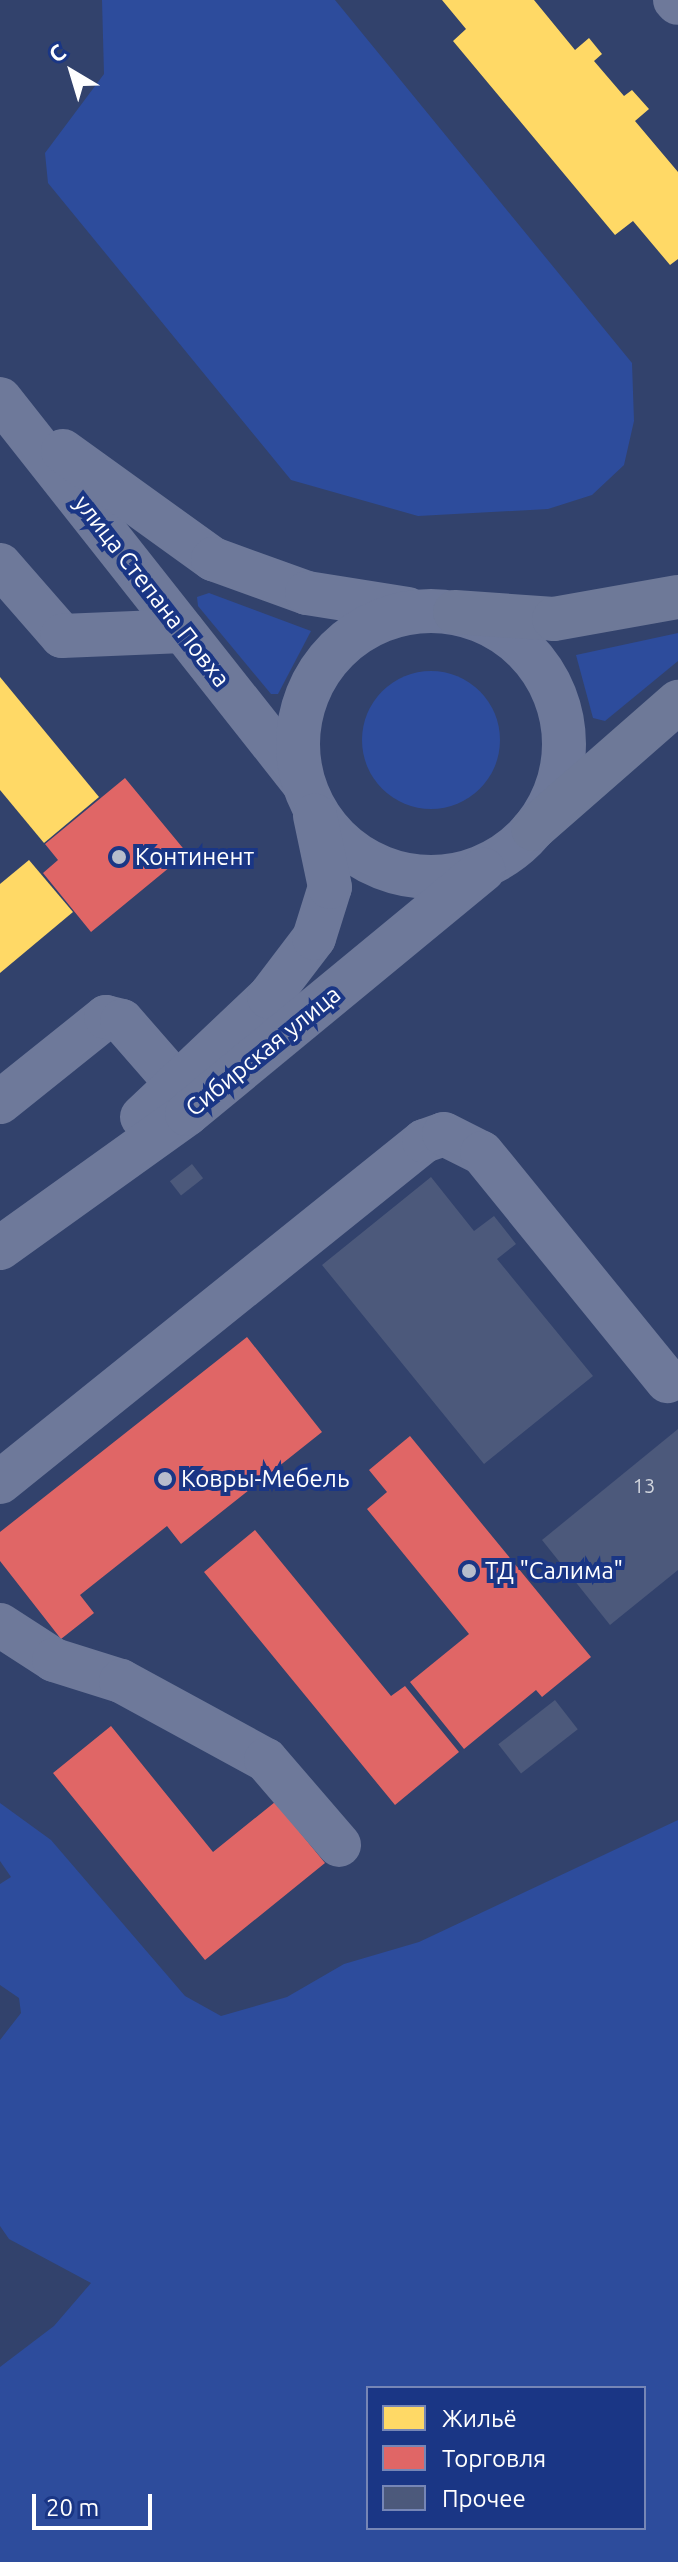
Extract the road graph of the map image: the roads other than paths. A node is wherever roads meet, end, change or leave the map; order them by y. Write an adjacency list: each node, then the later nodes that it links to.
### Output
1 (0, 399): 4 (street, улица Степана Повха); 5 (street, улица Степана Повха)
2 (0, 565): 5 (street)
3 (678, 597): 4 (main road)
4 (439, 612): 7 (street); 8 (street)
5 (183, 631): 7 (street, улица Степана Повха)
6 (678, 702): 8 (main road)
7 (306, 791): 9 (street); 10 (street, Сибирская улица)
8 (533, 829): 9 (street)
9 (493, 862): 12 (street, Сибирская улица)
10 (177, 1084): 11 (street); 12 (street, Сибирская улица)
11 (0, 1102)
12 (12, 1238)
13 (667, 1381): 14 (street)
14 (0, 1482)
15 (0, 1625): 16 (street)
16 (339, 1845)

